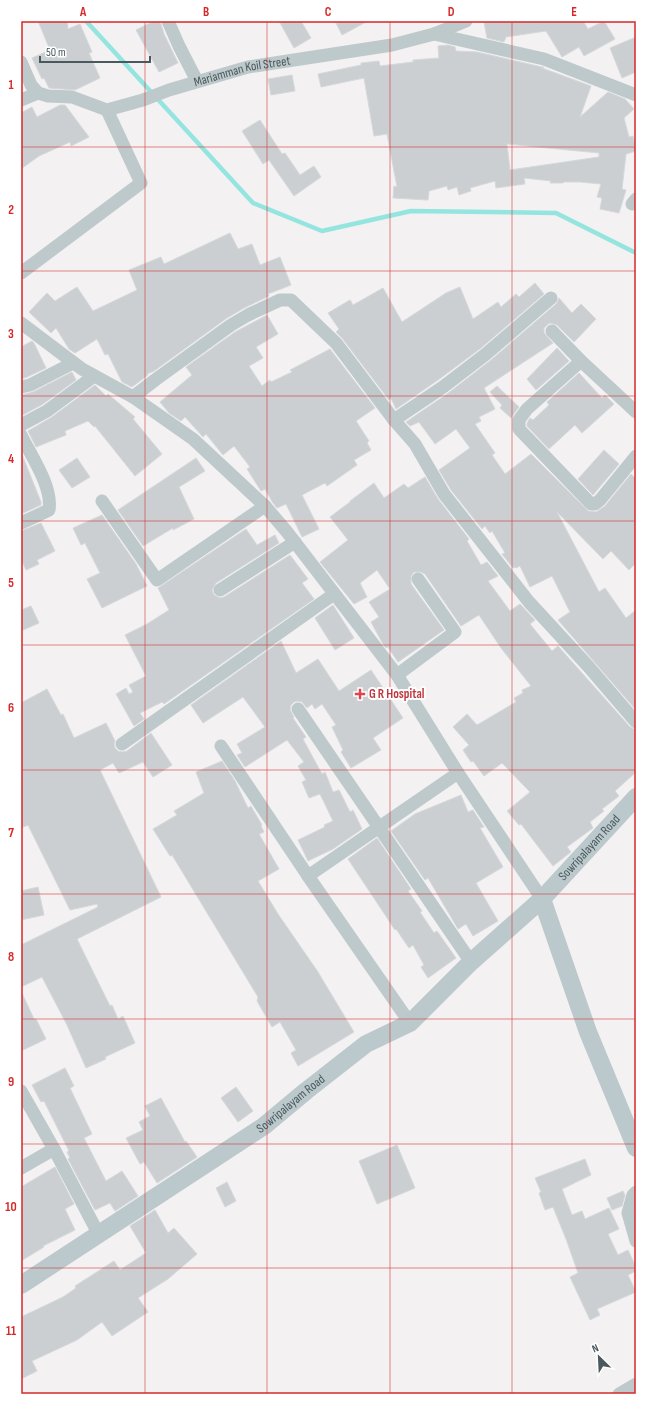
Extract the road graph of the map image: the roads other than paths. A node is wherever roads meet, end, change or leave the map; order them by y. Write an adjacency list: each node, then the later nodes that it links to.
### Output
1 (466, 21): 3 (street, Mariamman Koil Street)
2 (171, 22): 5 (street)
3 (434, 34): 5 (street, Mariamman Koil Street); 7 (street)
4 (21, 62): 6 (street)
5 (197, 81): 9 (street, Mariamman Koil Street)
6 (38, 94): 8 (street); 9 (street)
7 (636, 95)
8 (21, 100)
9 (107, 110): 10 (street)
10 (21, 273)
11 (551, 298): 20 (street)
12 (21, 323): 15 (street)
13 (552, 331): 14 (street)
14 (581, 361): 19 (street); 23 (street)
15 (73, 363): 16 (street); 17 (street)
16 (94, 376): 18 (street); 21 (street)
17 (21, 387)
18 (133, 397): 20 (street); 25 (street)
19 (636, 412)
20 (394, 420): 33 (street)
21 (21, 425)
22 (21, 435): 26 (street)
23 (636, 456)
24 (102, 501): 25 (street)
25 (265, 506): 27 (street)
26 (21, 523)
27 (294, 542): 29 (street); 30 (street)
28 (418, 579): 31 (street)
29 (220, 590)
30 (334, 594): 31 (street); 34 (street)
31 (397, 675): 36 (street)
32 (298, 709): 38 (street)
33 (636, 722)
34 (122, 744)
35 (222, 746): 39 (street)
36 (458, 773): 38 (street); 40 (street)
37 (636, 797): 40 (street, Sowripalayam Road)
38 (378, 828): 39 (street); 41 (street)
39 (308, 876): 42 (street)
40 (542, 899): 41 (street, Sowripalayam Road); 44 (street)
41 (471, 962): 42 (street, Sowripalayam Road)
42 (410, 1023): 48 (street, Sowripalayam Road)
43 (21, 1091): 45 (street)
44 (636, 1148)
45 (54, 1149): 46 (street); 48 (street)
46 (21, 1168)
47 (636, 1192): 49 (street)
48 (99, 1235): 50 (street, Sowripalayam Road)
49 (636, 1241)
50 (21, 1285)
51 (636, 1384): 52 (street)
52 (619, 1394)

